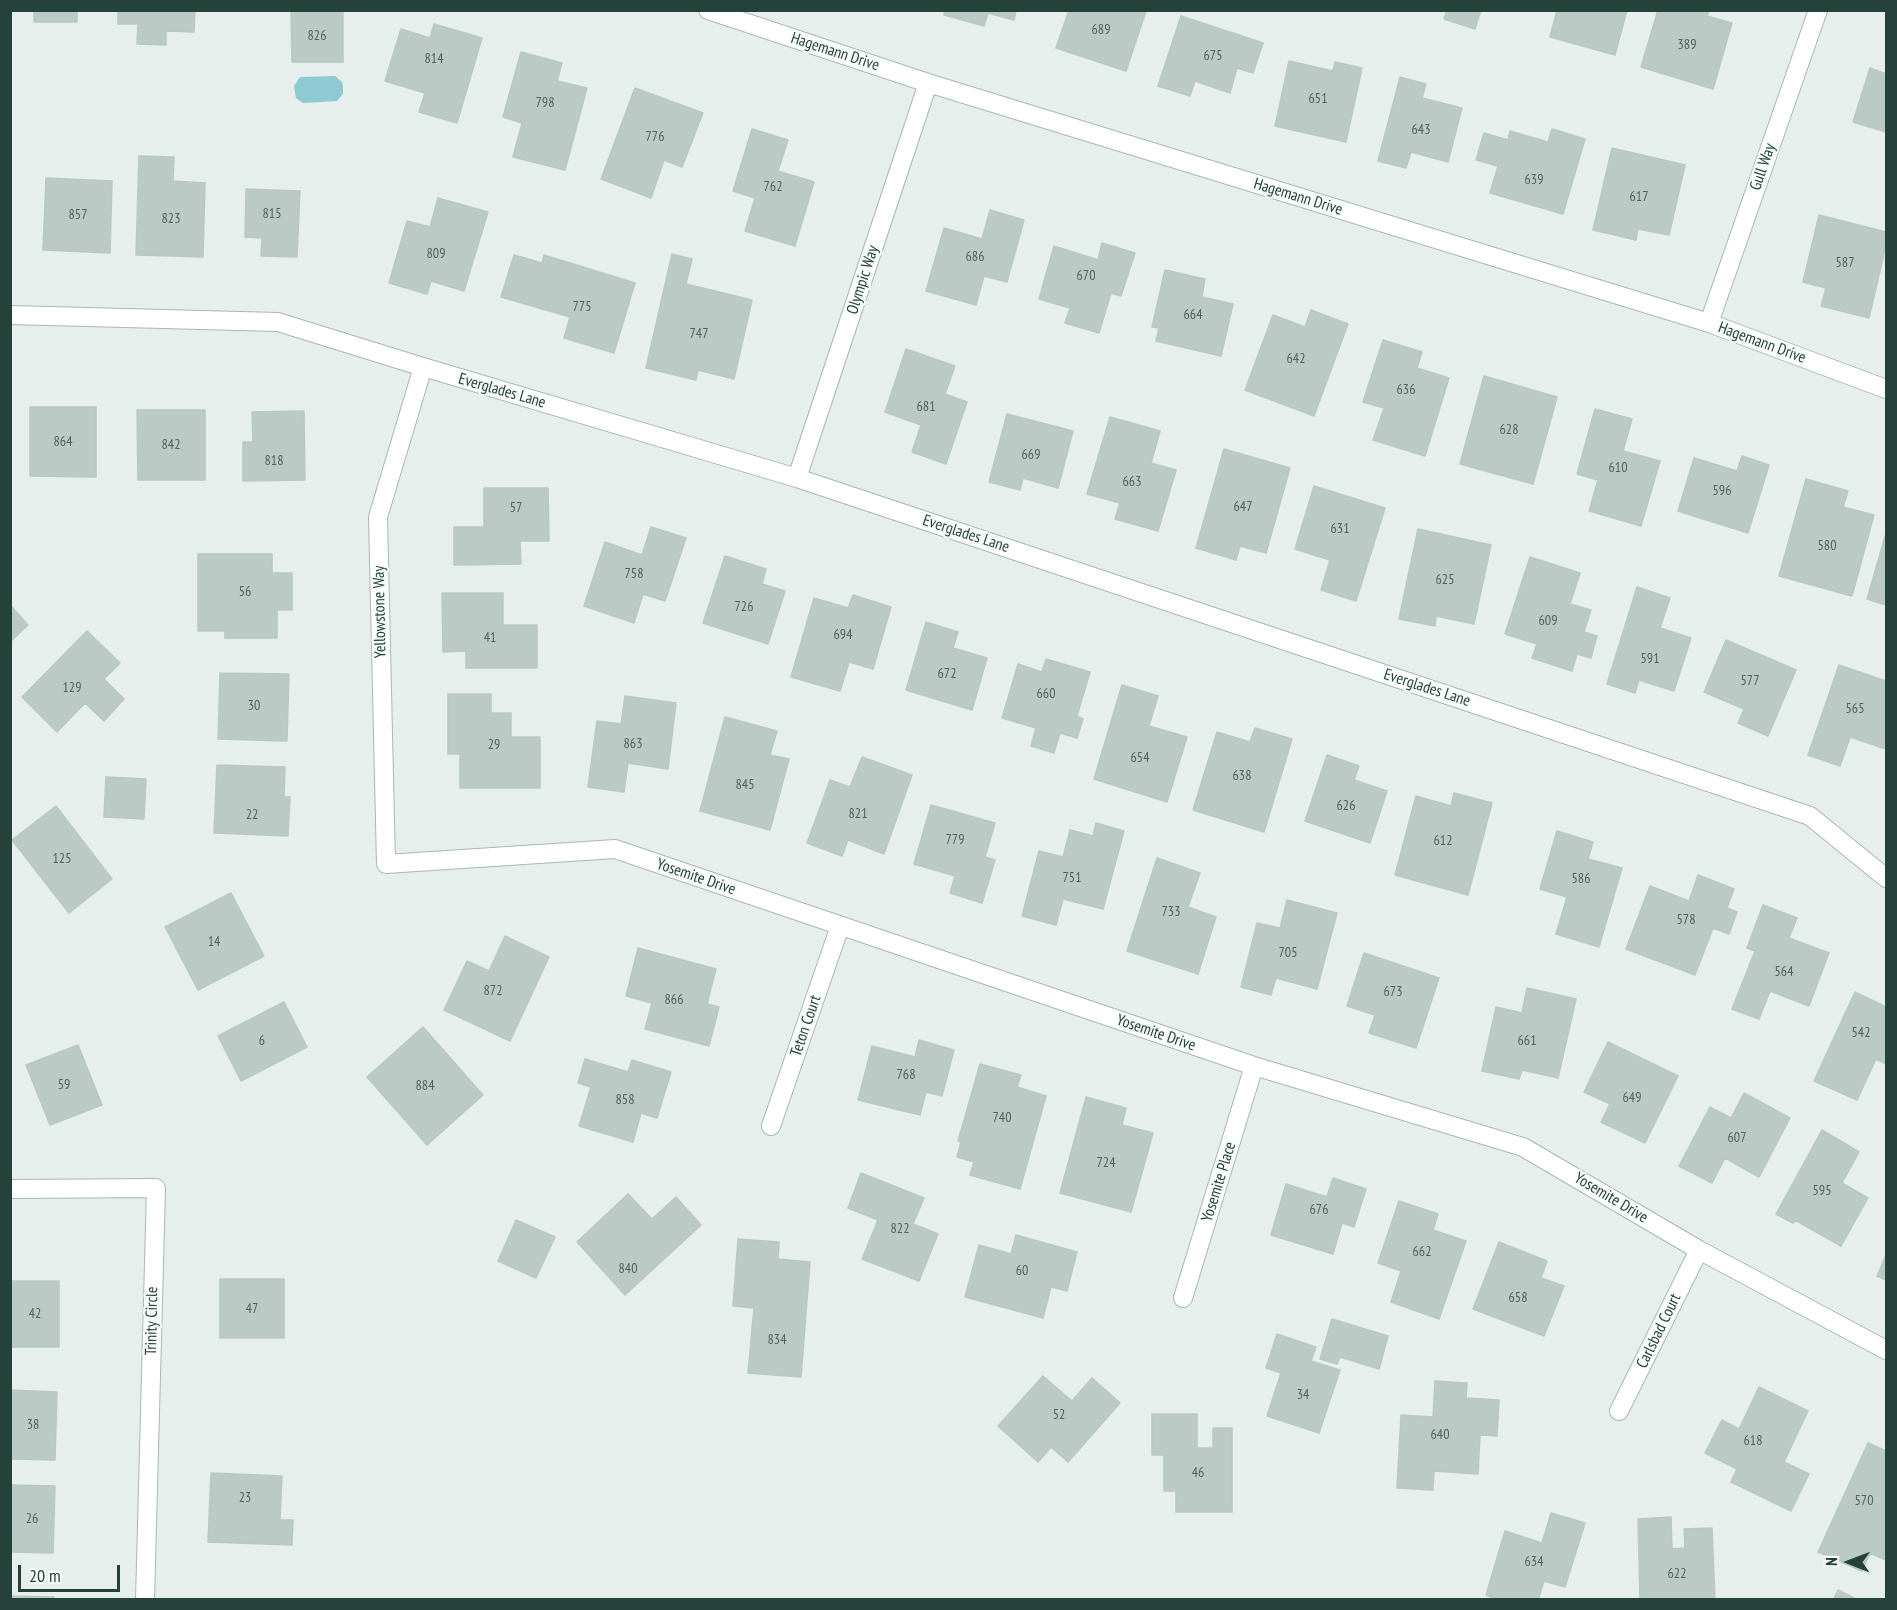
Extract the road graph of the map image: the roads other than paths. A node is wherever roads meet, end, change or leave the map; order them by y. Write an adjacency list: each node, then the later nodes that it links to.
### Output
1 (708, 10): 3 (street, Hagemann Drive)
2 (1818, 10): 5 (street, Gull Way)
3 (928, 83): 5 (street, Hagemann Drive); 8 (street, Olympic Way)
4 (10, 315): 6 (street, Everglades Lane)
5 (1709, 323): 7 (street, Hagemann Drive)
6 (423, 367): 8 (street, Everglades Lane); 9 (street, Yellowstone Way)
7 (1887, 389)
8 (797, 478): 10 (street, Everglades Lane)
9 (386, 864): 11 (street, Yosemite Drive)
10 (1887, 878)
11 (840, 926): 12 (street, Yosemite Drive); 13 (street, Teton Court)
12 (1254, 1066): 15 (street, Yosemite Drive); 16 (street, Yosemite Place)
13 (771, 1126)
14 (10, 1189): 19 (street, Trinity Circle)
15 (1699, 1250): 17 (street, Yosemite Drive); 18 (street, Carlsbad Court)
16 (1183, 1299)
17 (1887, 1350)
18 (1619, 1411)
19 (145, 1599)

